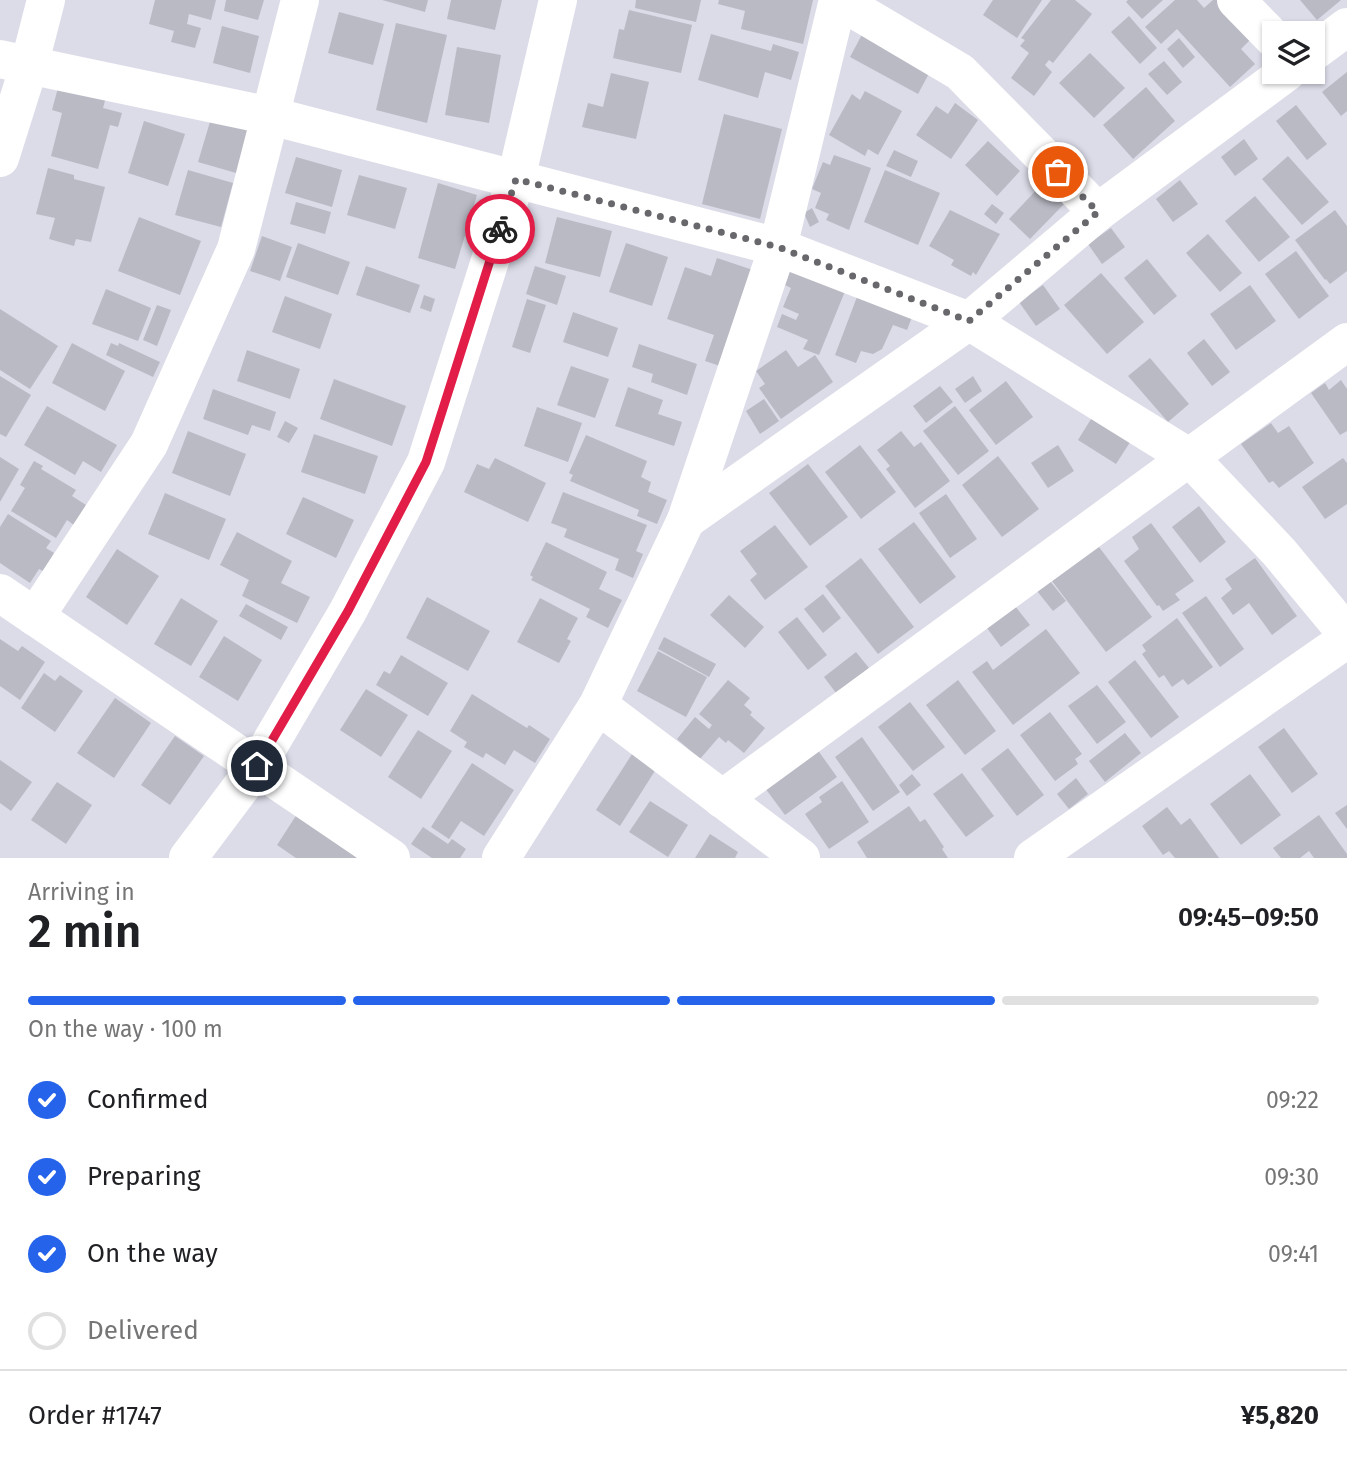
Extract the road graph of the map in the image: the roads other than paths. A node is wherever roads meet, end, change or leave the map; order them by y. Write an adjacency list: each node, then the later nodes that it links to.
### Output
1 (46, 0): 9 (street)
2 (300, 0): 11 (street)
3 (558, 0): 13 (street)
4 (838, 0): 14 (street); 15 (street)
5 (1236, 0): 6 (street)
6 (1262, 27)
7 (1347, 27): 8 (street)
8 (1325, 43)
9 (15, 62): 11 (street); 12 (street)
10 (1271, 84): 14 (street)
11 (271, 116): 13 (street); 21 (street)
12 (0, 158)
13 (516, 179): 15 (street); 24 (street)
14 (1098, 212): 16 (street)
15 (778, 247): 16 (street); 19 (street)
16 (969, 321): 18 (street); 19 (street)
17 (1347, 342): 18 (street)
18 (1190, 458): 22 (street); 25 (street)
19 (685, 520): 23 (street)
20 (0, 593): 21 (street)
21 (35, 617): 24 (street)
22 (1347, 636): 30 (street)
23 (598, 705): 25 (street); 28 (street)
24 (257, 766): 26 (street); 27 (street)
25 (722, 799): 29 (street)
26 (188, 858)
27 (391, 858)
28 (501, 858)
29 (801, 858)
30 (1033, 858)

